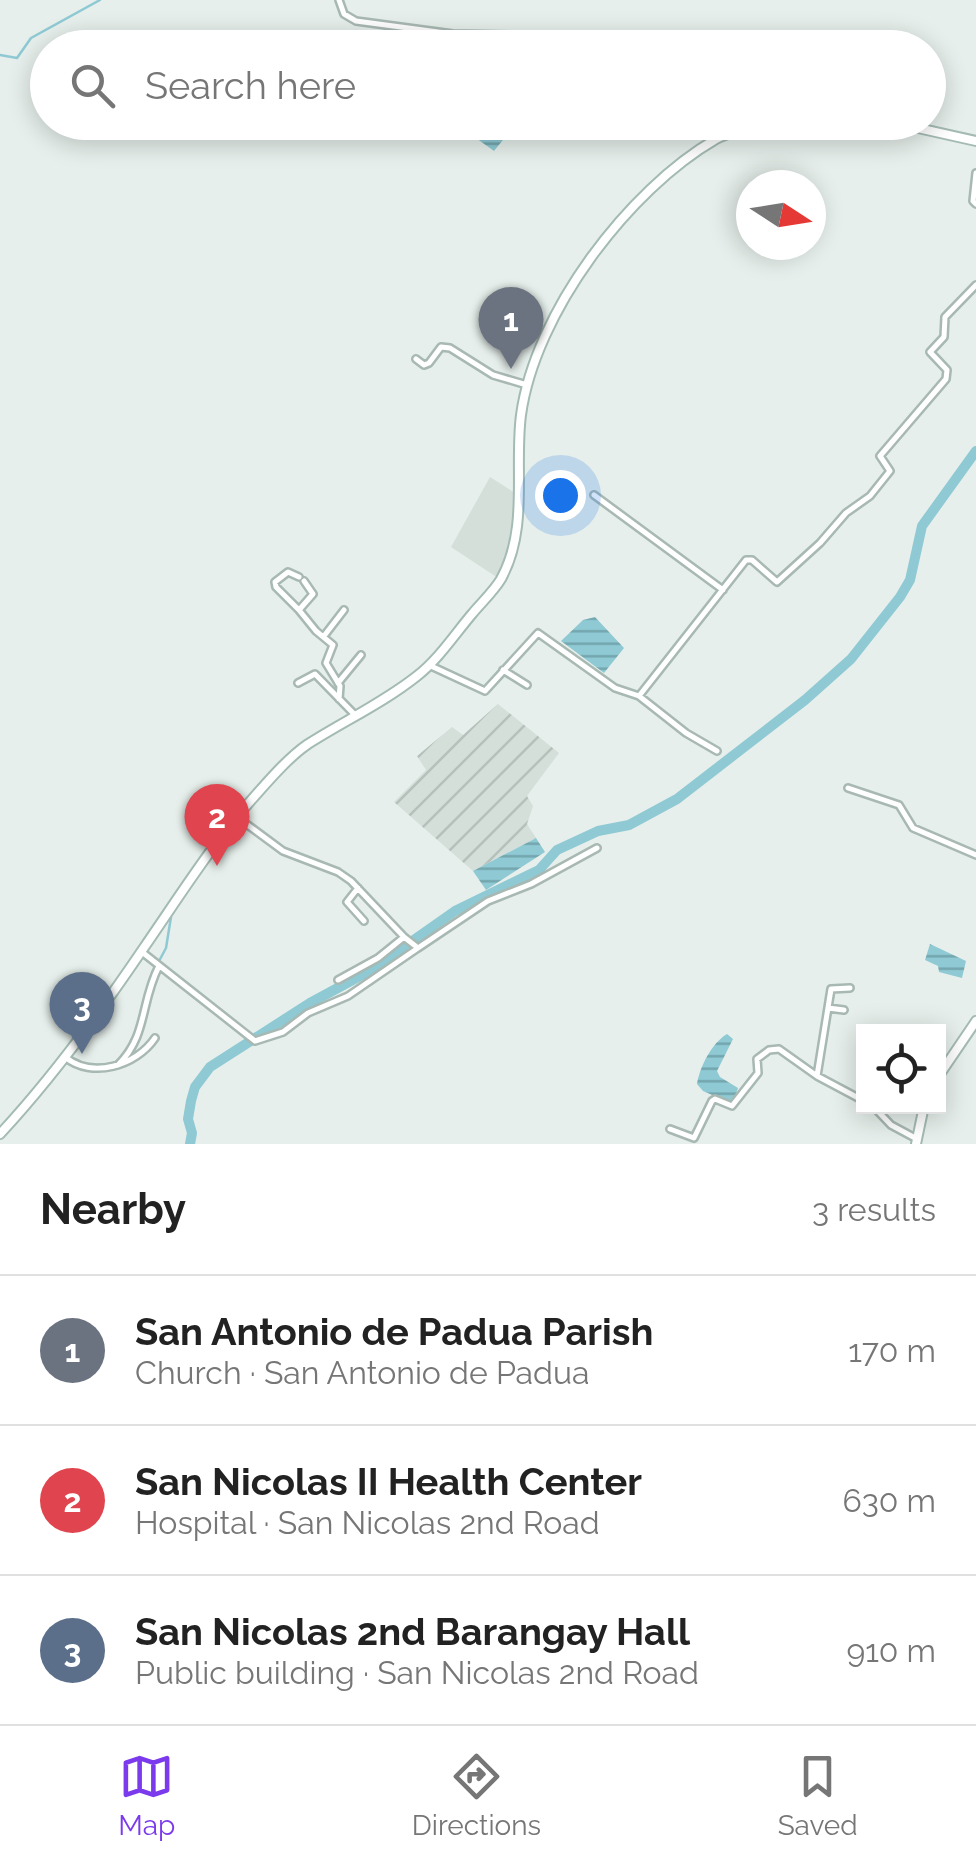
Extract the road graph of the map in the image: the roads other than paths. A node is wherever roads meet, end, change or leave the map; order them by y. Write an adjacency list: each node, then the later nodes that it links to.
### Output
1 (339, 0): 2 (street)
2 (424, 30)
3 (946, 134): 5 (street)
4 (716, 140): 10 (street)
5 (976, 141)
6 (976, 174): 7 (street)
7 (976, 204)
8 (976, 284): 12 (street)
9 (416, 358): 10 (street)
10 (527, 385): 17 (street)
11 (594, 495): 12 (street)
12 (723, 590): 22 (street)
13 (299, 610): 13 (street); 15 (street)
14 (344, 610): 15 (street)
15 (323, 636): 19 (street)
16 (361, 656): 19 (street)
17 (428, 664): 18 (street); 24 (street)
18 (504, 670): 21 (street); 22 (street)
19 (338, 683): 23 (street)
20 (298, 684): 23 (street)
21 (527, 685)
22 (639, 696): 25 (street)
23 (339, 699): 24 (street)
24 (356, 716): 27 (street)
25 (717, 752)
26 (848, 788): 29 (street)
27 (238, 817): 30 (street); 34 (street)
28 (597, 848): 33 (street)
29 (976, 856)
30 (358, 888): 31 (street); 32 (street)
31 (364, 921)
32 (406, 939): 33 (street); 36 (street)
33 (417, 947): 35 (street)
34 (142, 952): 35 (street); 42 (street)
35 (157, 964): 43 (street)
36 (338, 980)
37 (850, 988): 38 (street)
38 (828, 1008): 39 (street); 45 (street)
39 (844, 1010)
40 (976, 1020): 44 (street)
41 (155, 1038): 43 (street)
42 (65, 1057): 43 (street); 50 (street)
43 (118, 1064)
44 (946, 1065)
45 (817, 1076): 46 (street); 49 (street)
46 (856, 1098)
47 (881, 1114): 51 (street)
48 (922, 1114): 51 (street)
49 (670, 1129)
50 (0, 1134)
51 (917, 1142)

